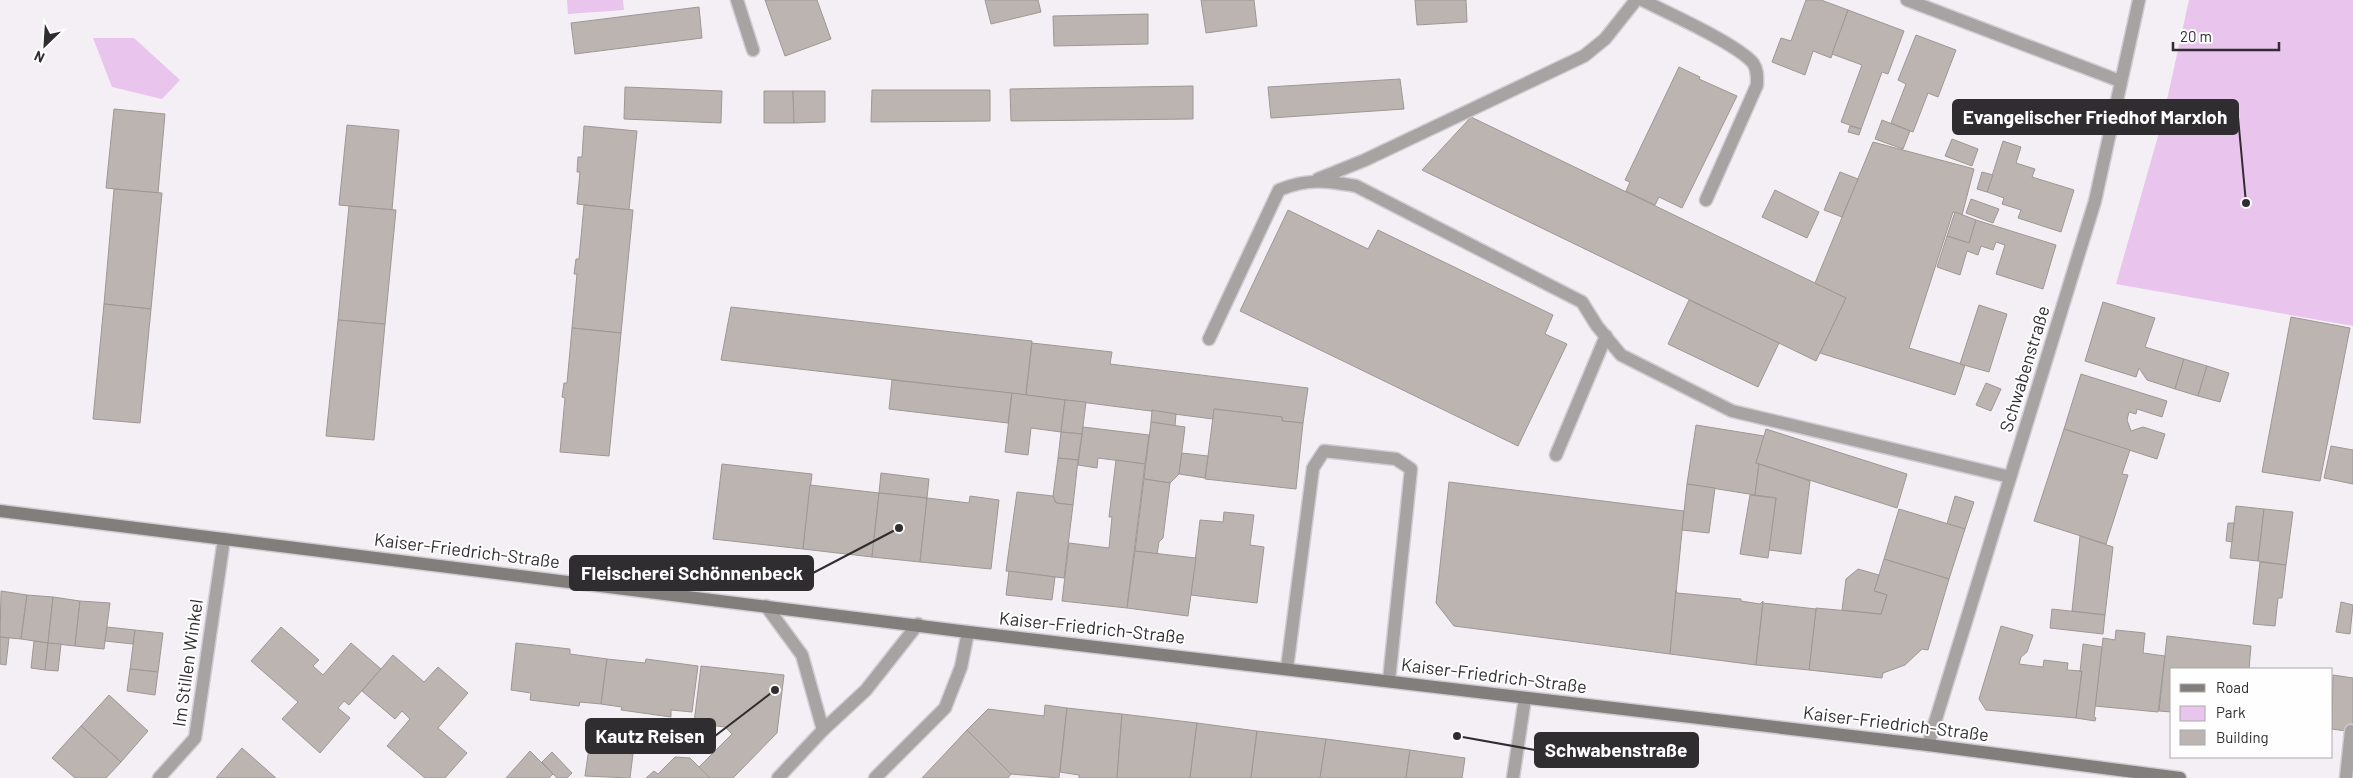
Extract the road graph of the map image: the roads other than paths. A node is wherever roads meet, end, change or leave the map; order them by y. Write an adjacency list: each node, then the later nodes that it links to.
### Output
1 (736, 0): 6 (street)
2 (1636, 0): 8 (street)
3 (1642, 0): 9 (street)
4 (1907, 0): 7 (street)
5 (2139, 0): 7 (street, Schwabenstraße)
6 (754, 50)
7 (2120, 81): 13 (street, Schwabenstraße)
8 (1315, 180): 10 (street); 11 (street)
9 (1706, 200)
10 (1606, 336): 12 (street); 13 (street)
11 (1209, 339)
12 (1556, 455)
13 (2010, 477): 24 (street, Schwabenstraße)
14 (0, 511): 15 (main road, Kaiser-Friedrich-Straße)
15 (224, 539): 16 (main road, Kaiser-Friedrich-Straße); 26 (street, Im Stillen Winkel)
16 (766, 606): 17 (main road, Kaiser-Friedrich-Straße); 22 (street)
17 (918, 624): 18 (main road, Kaiser-Friedrich-Straße); 22 (street)
18 (968, 632): 19 (main road, Kaiser-Friedrich-Straße); 28 (street)
19 (1286, 668): 20 (main road, Kaiser-Friedrich-Straße); 20 (street)
20 (1389, 680): 21 (main road, Kaiser-Friedrich-Straße)
21 (1525, 698): 24 (main road, Kaiser-Friedrich-Straße); 29 (street)
22 (824, 730): 27 (street)
23 (2351, 731): 31 (street)
24 (1928, 745): 25 (main road, Kaiser-Friedrich-Straße)
25 (2153, 776): 30 (main road, Kaiser-Friedrich-Straße)
26 (159, 778)
27 (778, 778)
28 (875, 778)
29 (1513, 778)
30 (2180, 778)
31 (2346, 778)

